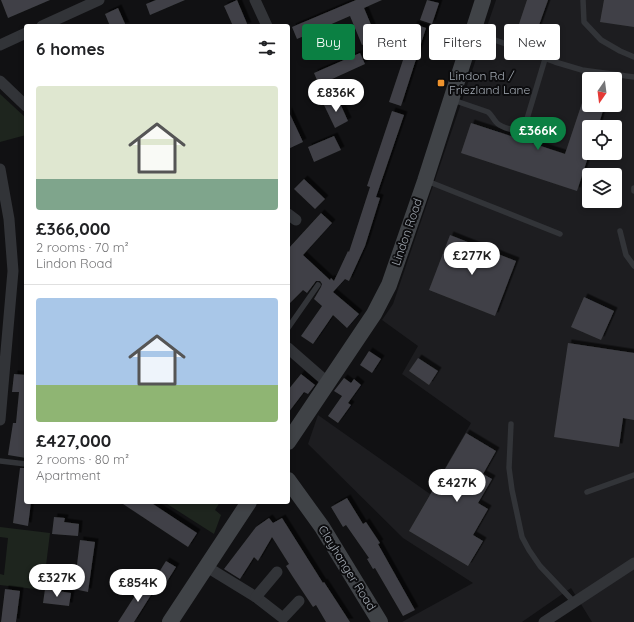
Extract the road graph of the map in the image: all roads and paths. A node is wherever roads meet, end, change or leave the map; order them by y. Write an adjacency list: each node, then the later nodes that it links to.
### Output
1 (99, 0): 5 (street)
2 (255, 0): 6 (street)
3 (483, 0): 7 (main road, Lindon Road)
4 (583, 0): 10 (lane)
5 (46, 24)
6 (266, 24)
7 (476, 24)
8 (24, 34): 9 (street)
9 (2, 41)
10 (634, 57)
11 (464, 60): 16 (main road, Lindon Road)
12 (545, 60): 16 (lane)
13 (548, 60): 14 (lane)
14 (634, 77)
15 (0, 82): 17 (street)
16 (451, 100): 19 (main road, Lindon Road)
17 (24, 104)
18 (0, 169): 29 (street)
19 (425, 181): 23 (lane); 28 (main road, Lindon Road)
20 (634, 188): 21 (lane)
21 (634, 191)
22 (620, 231): 24 (lane)
23 (560, 234)
24 (634, 266)
25 (318, 285): 26 (lane)
26 (290, 325)
27 (290, 350): 28 (street)
28 (328, 383): 31 (main road, Lindon Road)
29 (0, 420)
30 (511, 424): 45 (lane)
31 (290, 439)
32 (0, 461): 33 (lane)
33 (24, 464)
34 (634, 475): 36 (lane)
35 (290, 483): 39 (main road, Clayhanger Road)
36 (587, 492)
37 (290, 501): 39 (main road, Clayhanger Road)
38 (248, 504): 41 (main road)
39 (313, 514): 47 (main road, Clayhanger Road)
40 (634, 563): 45 (street)
41 (207, 567): 43 (street); 46 (main road)
42 (277, 572): 43 (street)
43 (256, 597): 44 (street)
44 (299, 601)
45 (574, 602): 48 (street)
46 (170, 622)
47 (380, 622)
48 (544, 622)

